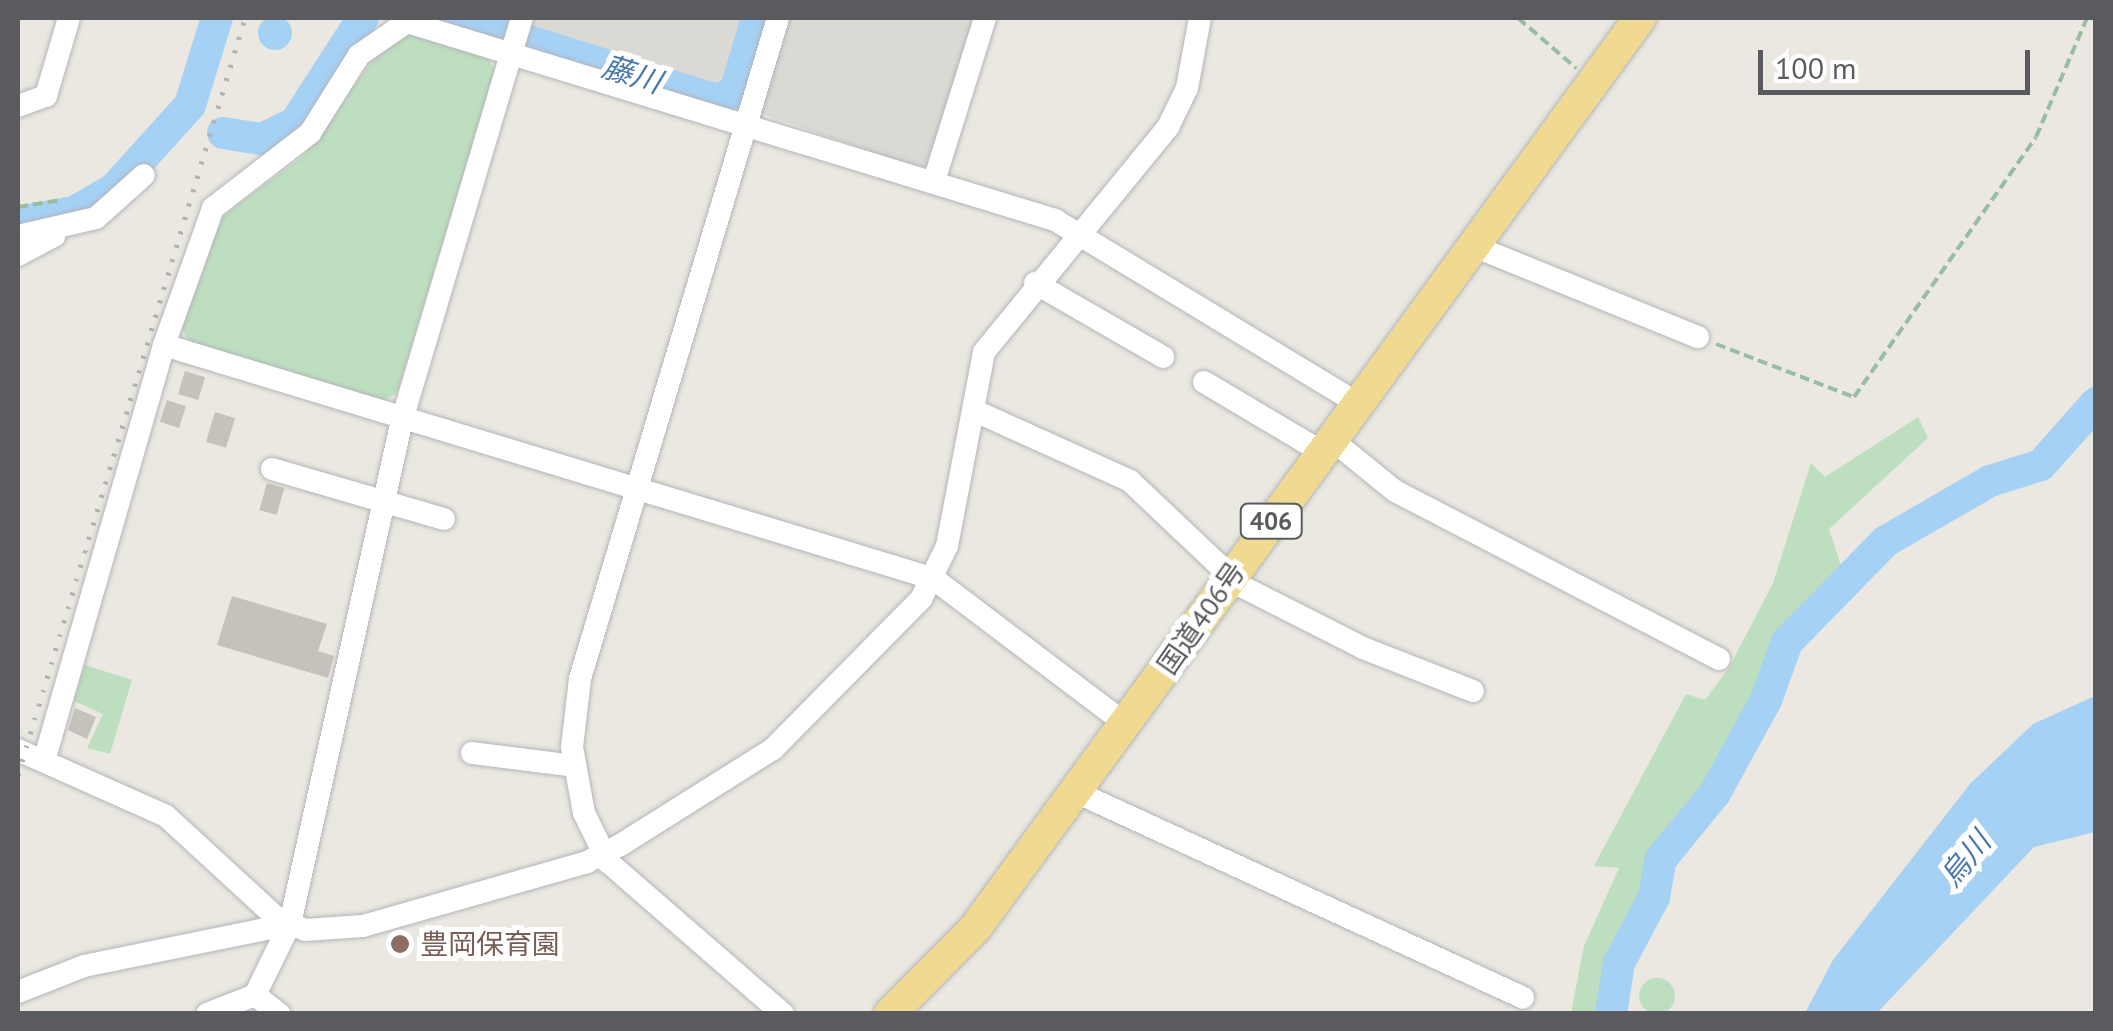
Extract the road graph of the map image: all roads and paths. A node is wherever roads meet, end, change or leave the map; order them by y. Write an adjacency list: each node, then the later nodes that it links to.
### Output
1 (70, 18): 11 (street)
2 (522, 18): 9 (street)
3 (778, 18): 12 (street)
4 (985, 18): 14 (street)
5 (1200, 18): 18 (street)
6 (1518, 18): 10 (path)
7 (1640, 18): 10 (highway, 国道406号 / 406)
8 (2087, 18): 23 (path)
9 (513, 48): 12 (street); 24 (street); 29 (street)
10 (1592, 80): 20 (highway, 国道406号 / 406)
11 (18, 106)
12 (746, 122): 14 (street); 32 (street)
13 (144, 175): 17 (street)
14 (934, 181): 18 (street)
15 (61, 200): 16 (path)
16 (18, 207)
17 (66, 230): 19 (street); 21 (street)
18 (1076, 232): 22 (street); 27 (street)
19 (18, 236)
20 (1471, 245): 23 (street); 27 (highway, 国道406号 / 406)
21 (18, 256)
22 (1035, 283): 25 (street); 28 (street)
23 (1698, 338)
24 (164, 345): 29 (street); 42 (street)
25 (1163, 357)
26 (1204, 382): 30 (street)
27 (1358, 403): 30 (highway, 国道406号 / 406)
28 (973, 410): 35 (street); 36 (street)
29 (402, 420): 32 (street); 33 (street)
30 (1326, 445): 35 (highway, 国道406号 / 406); 37 (street)
31 (272, 469): 33 (street)
32 (637, 489): 36 (street); 43 (street)
33 (384, 503): 34 (street); 46 (street)
34 (444, 519)
35 (1230, 576): 38 (street); 39 (highway, 国道406号 / 406)
36 (934, 579): 39 (street); 45 (street)
37 (1720, 659)
38 (1473, 691)
39 (1126, 724): 44 (highway, 国道406号 / 406)
40 (18, 750): 42 (street)
41 (472, 753): 43 (street)
42 (44, 761): 46 (street)
43 (574, 766): 45 (street)
44 (1076, 792): 49 (street); 53 (highway, 国道406号 / 406)
45 (604, 856): 46 (street); 52 (street)
46 (290, 924): 47 (street); 48 (street)
47 (18, 992)
48 (255, 995): 50 (street); 51 (street)
49 (1523, 998)
50 (206, 1014)
51 (279, 1014)
52 (783, 1014)
53 (890, 1014)

